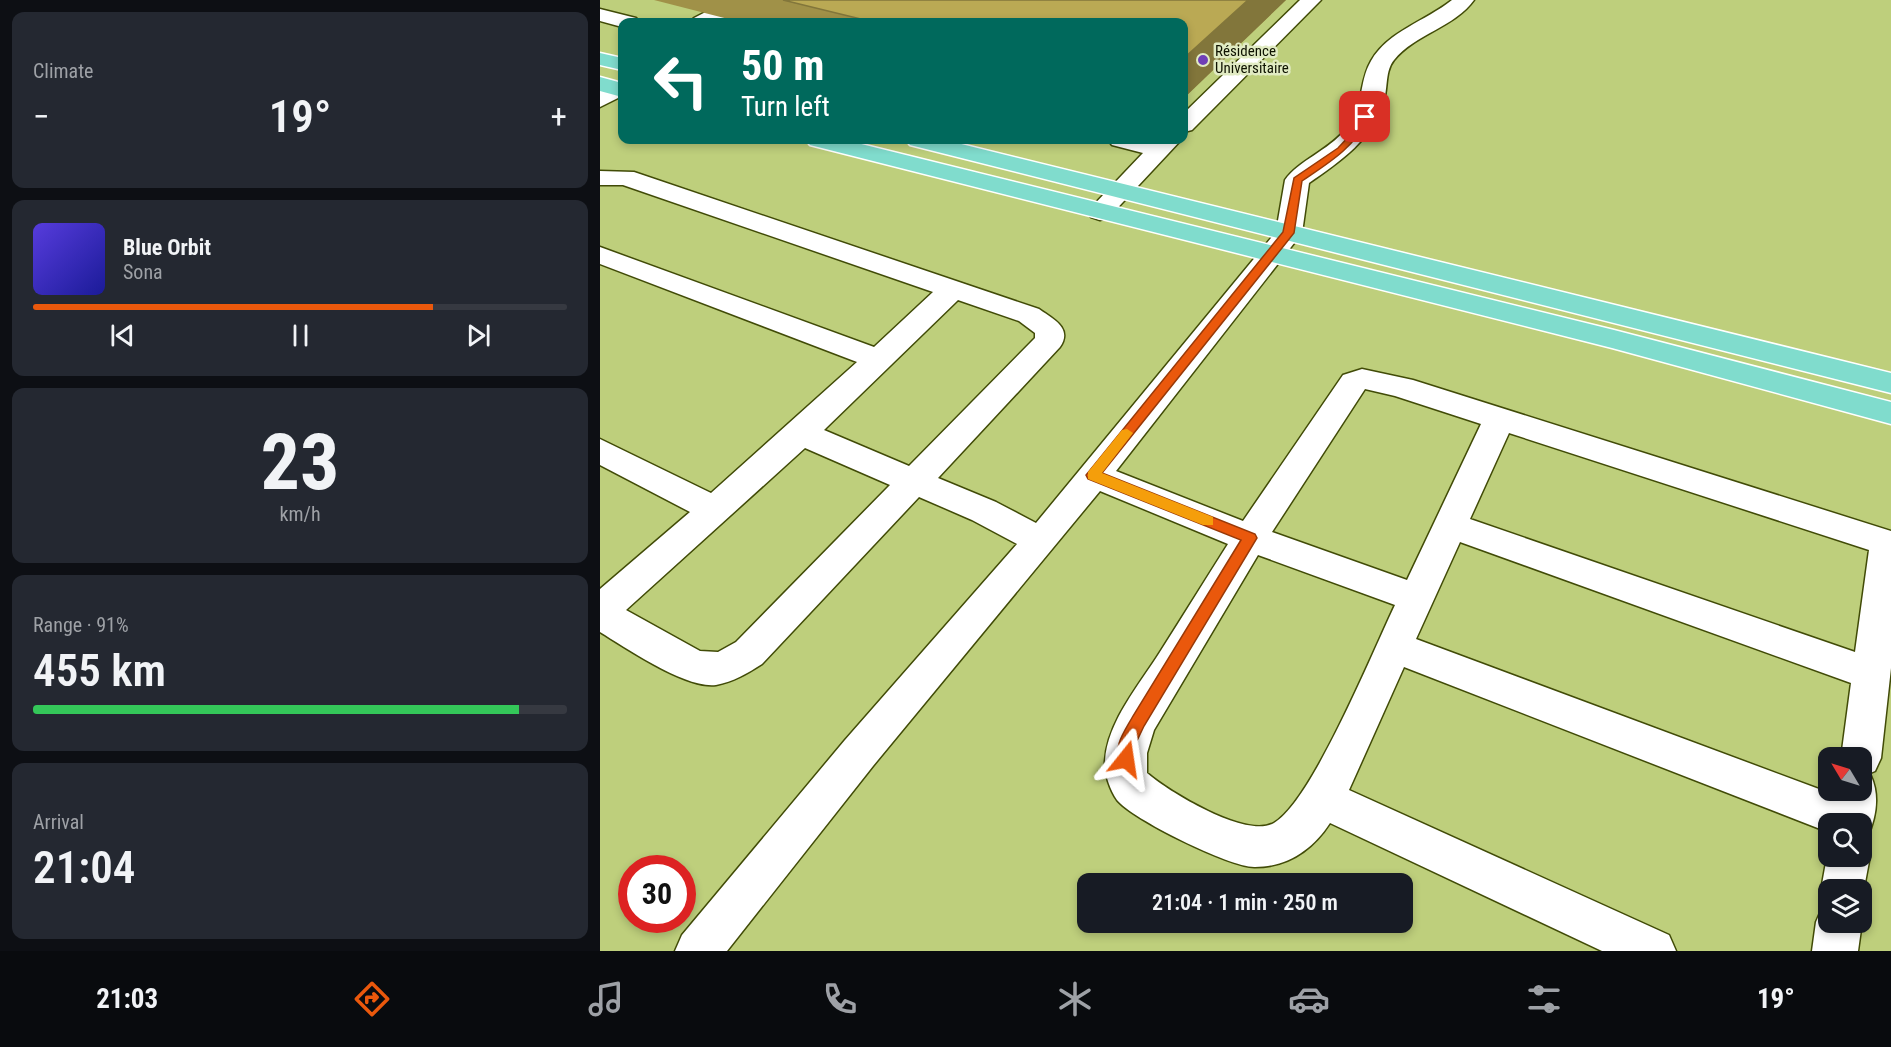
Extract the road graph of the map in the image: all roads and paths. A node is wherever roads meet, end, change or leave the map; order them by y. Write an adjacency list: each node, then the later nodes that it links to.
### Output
1 (1311, 0): 11 (street)
2 (1464, 0): 18 (street)
3 (752, 6): 5 (street)
4 (600, 15): 6 (street)
5 (714, 18)
6 (618, 19)
7 (600, 59): 8 (main road)
8 (618, 63)
9 (618, 66): 10 (street)
10 (600, 76)
11 (1188, 121)
12 (834, 144): 17 (main road)
13 (934, 144): 16 (main road)
14 (1164, 144): 16 (street)
15 (600, 178): 20 (street)
16 (1119, 191): 17 (street); 18 (main road)
17 (1100, 212): 18 (main road)
18 (1281, 243): 22 (main road); 23 (main road); 27 (street)
19 (600, 255): 21 (street)
20 (954, 288): 21 (street); 28 (street)
21 (880, 360): 25 (street)
22 (1891, 383)
23 (1891, 413)
24 (1499, 419): 30 (street); 31 (street); 33 (street)
25 (801, 433): 28 (street); 29 (street)
26 (600, 451): 29 (street)
27 (1093, 475): 31 (street); 32 (street)
28 (914, 480): 32 (street); 35 (street)
29 (714, 509): 35 (street)
30 (1450, 525): 34 (street); 37 (street)
31 (1250, 538): 34 (street); 39 (street)
32 (1041, 541): 42 (street)
33 (1889, 544): 37 (street)
34 (1416, 598): 36 (street)
35 (600, 612)
36 (1394, 646): 39 (street); 40 (street)
37 (1871, 674): 38 (street)
38 (1862, 747)
39 (1322, 798): 43 (street)
40 (1826, 813)
41 (1837, 933): 44 (street)
42 (698, 951)
43 (1653, 951)
44 (1835, 951)

